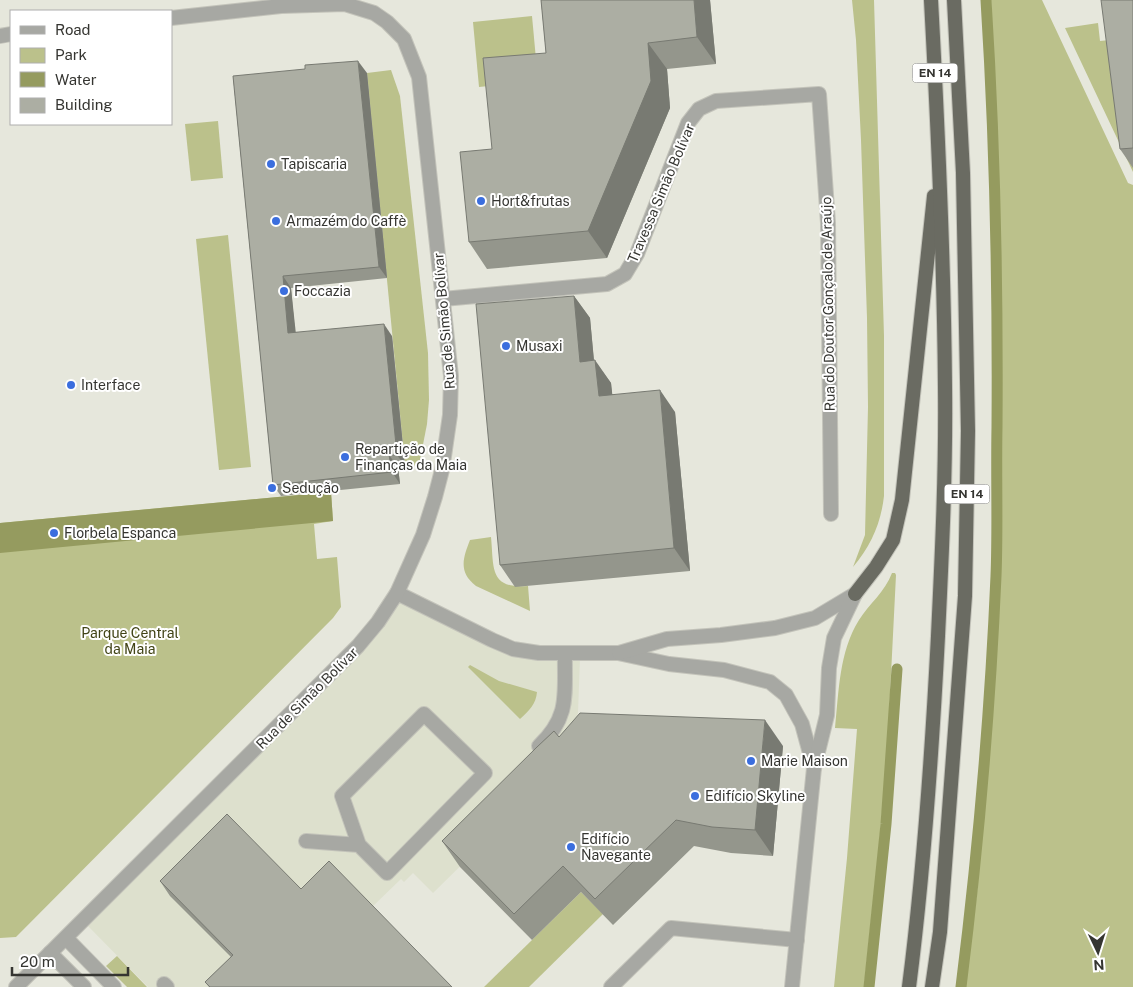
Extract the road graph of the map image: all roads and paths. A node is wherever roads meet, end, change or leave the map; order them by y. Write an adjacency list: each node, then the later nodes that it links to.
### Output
1 (931, 0): 6 (highway, EN 14)
2 (954, 0): 26 (highway, EN 14)
3 (249, 5): 4 (street, Rua de Simão Bolívar); 7 (street, Rua de Simão Bolívar)
4 (172, 18)
5 (819, 94): 7 (street, Travessa Simão Bolívar); 8 (street, Rua do Doutor Gonçalo de Araújo)
6 (939, 145): 10 (highway); 25 (highway, EN 14)
7 (444, 299): 9 (street, Rua de Simão Bolívar)
8 (831, 514)
9 (396, 593): 11 (street); 17 (street, Rua de Simão Bolívar)
10 (855, 594): 12 (street); 14 (street)
11 (565, 653): 12 (street); 13 (street)
12 (618, 653): 14 (street)
13 (533, 752)
14 (814, 768): 18 (street)
15 (306, 841): 16 (street)
16 (359, 845): 16 (street)
17 (66, 938): 19 (street, Rua de Simão Bolívar); 22 (street)
18 (797, 940): 23 (street); 24 (street)
19 (50, 953): 20 (street, Rua de Simão Bolívar); 21 (street)
20 (16, 987)
21 (84, 987)
22 (114, 987)
23 (611, 987)
24 (792, 987)
25 (909, 987)
26 (932, 987)

